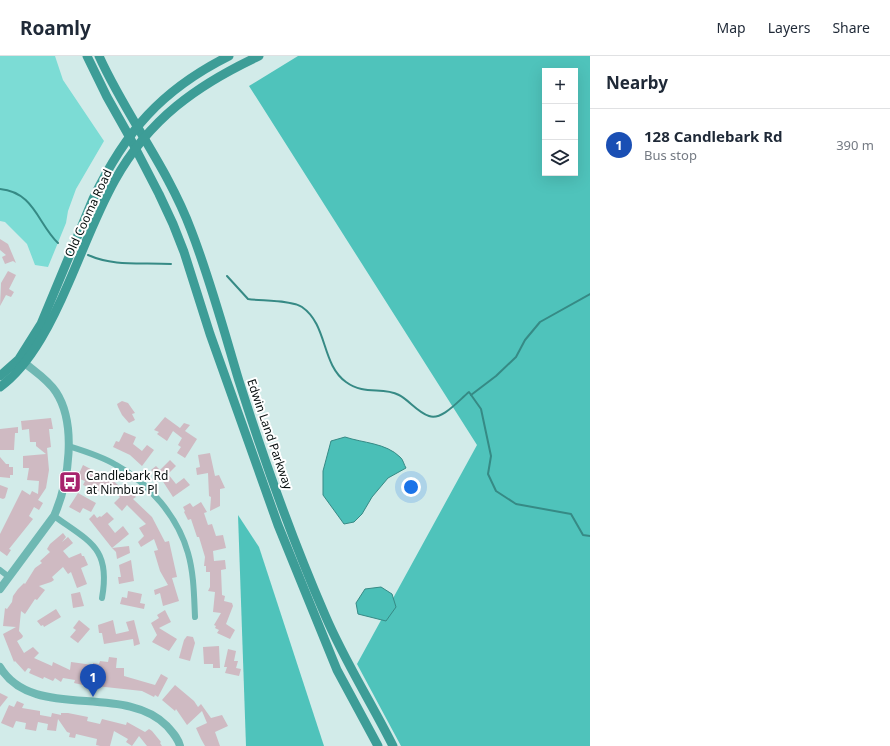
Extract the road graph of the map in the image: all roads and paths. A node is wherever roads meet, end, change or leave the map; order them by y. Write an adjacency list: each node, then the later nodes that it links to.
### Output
1 (87, 56): 6 (main road, Edwin Land Parkway)
2 (99, 56): 5 (main road, Edwin Land Parkway)
3 (229, 56): 5 (main road, Old Cooma Road)
4 (259, 56): 7 (main road, Old Cooma Road)
5 (137, 126): 6 (main road, Old Cooma Road); 7 (main road, Edwin Land Parkway)
6 (129, 136): 8 (main road, Edwin Land Parkway); 9 (main road, Old Cooma Road)
7 (144, 137): 8 (main road, Old Cooma Road); 23 (main road, Edwin Land Parkway)
8 (135, 148): 9 (main road, Old Cooma Road); 22 (main road, Edwin Land Parkway)
9 (79, 246): 10 (main road, Old Cooma Road); 10 (main road, Old Cooma Road)
10 (22, 361): 11 (main road); 12 (main road); 13 (street)
11 (0, 376)
12 (0, 387)
13 (68, 446): 14 (street); 19 (street)
14 (54, 516): 16 (street); 18 (street)
15 (0, 570): 16 (street)
16 (9, 577): 17 (street)
17 (0, 589)
18 (102, 598)
19 (195, 617)
20 (0, 667): 21 (street)
21 (180, 746)
22 (378, 746)
23 (393, 746)

